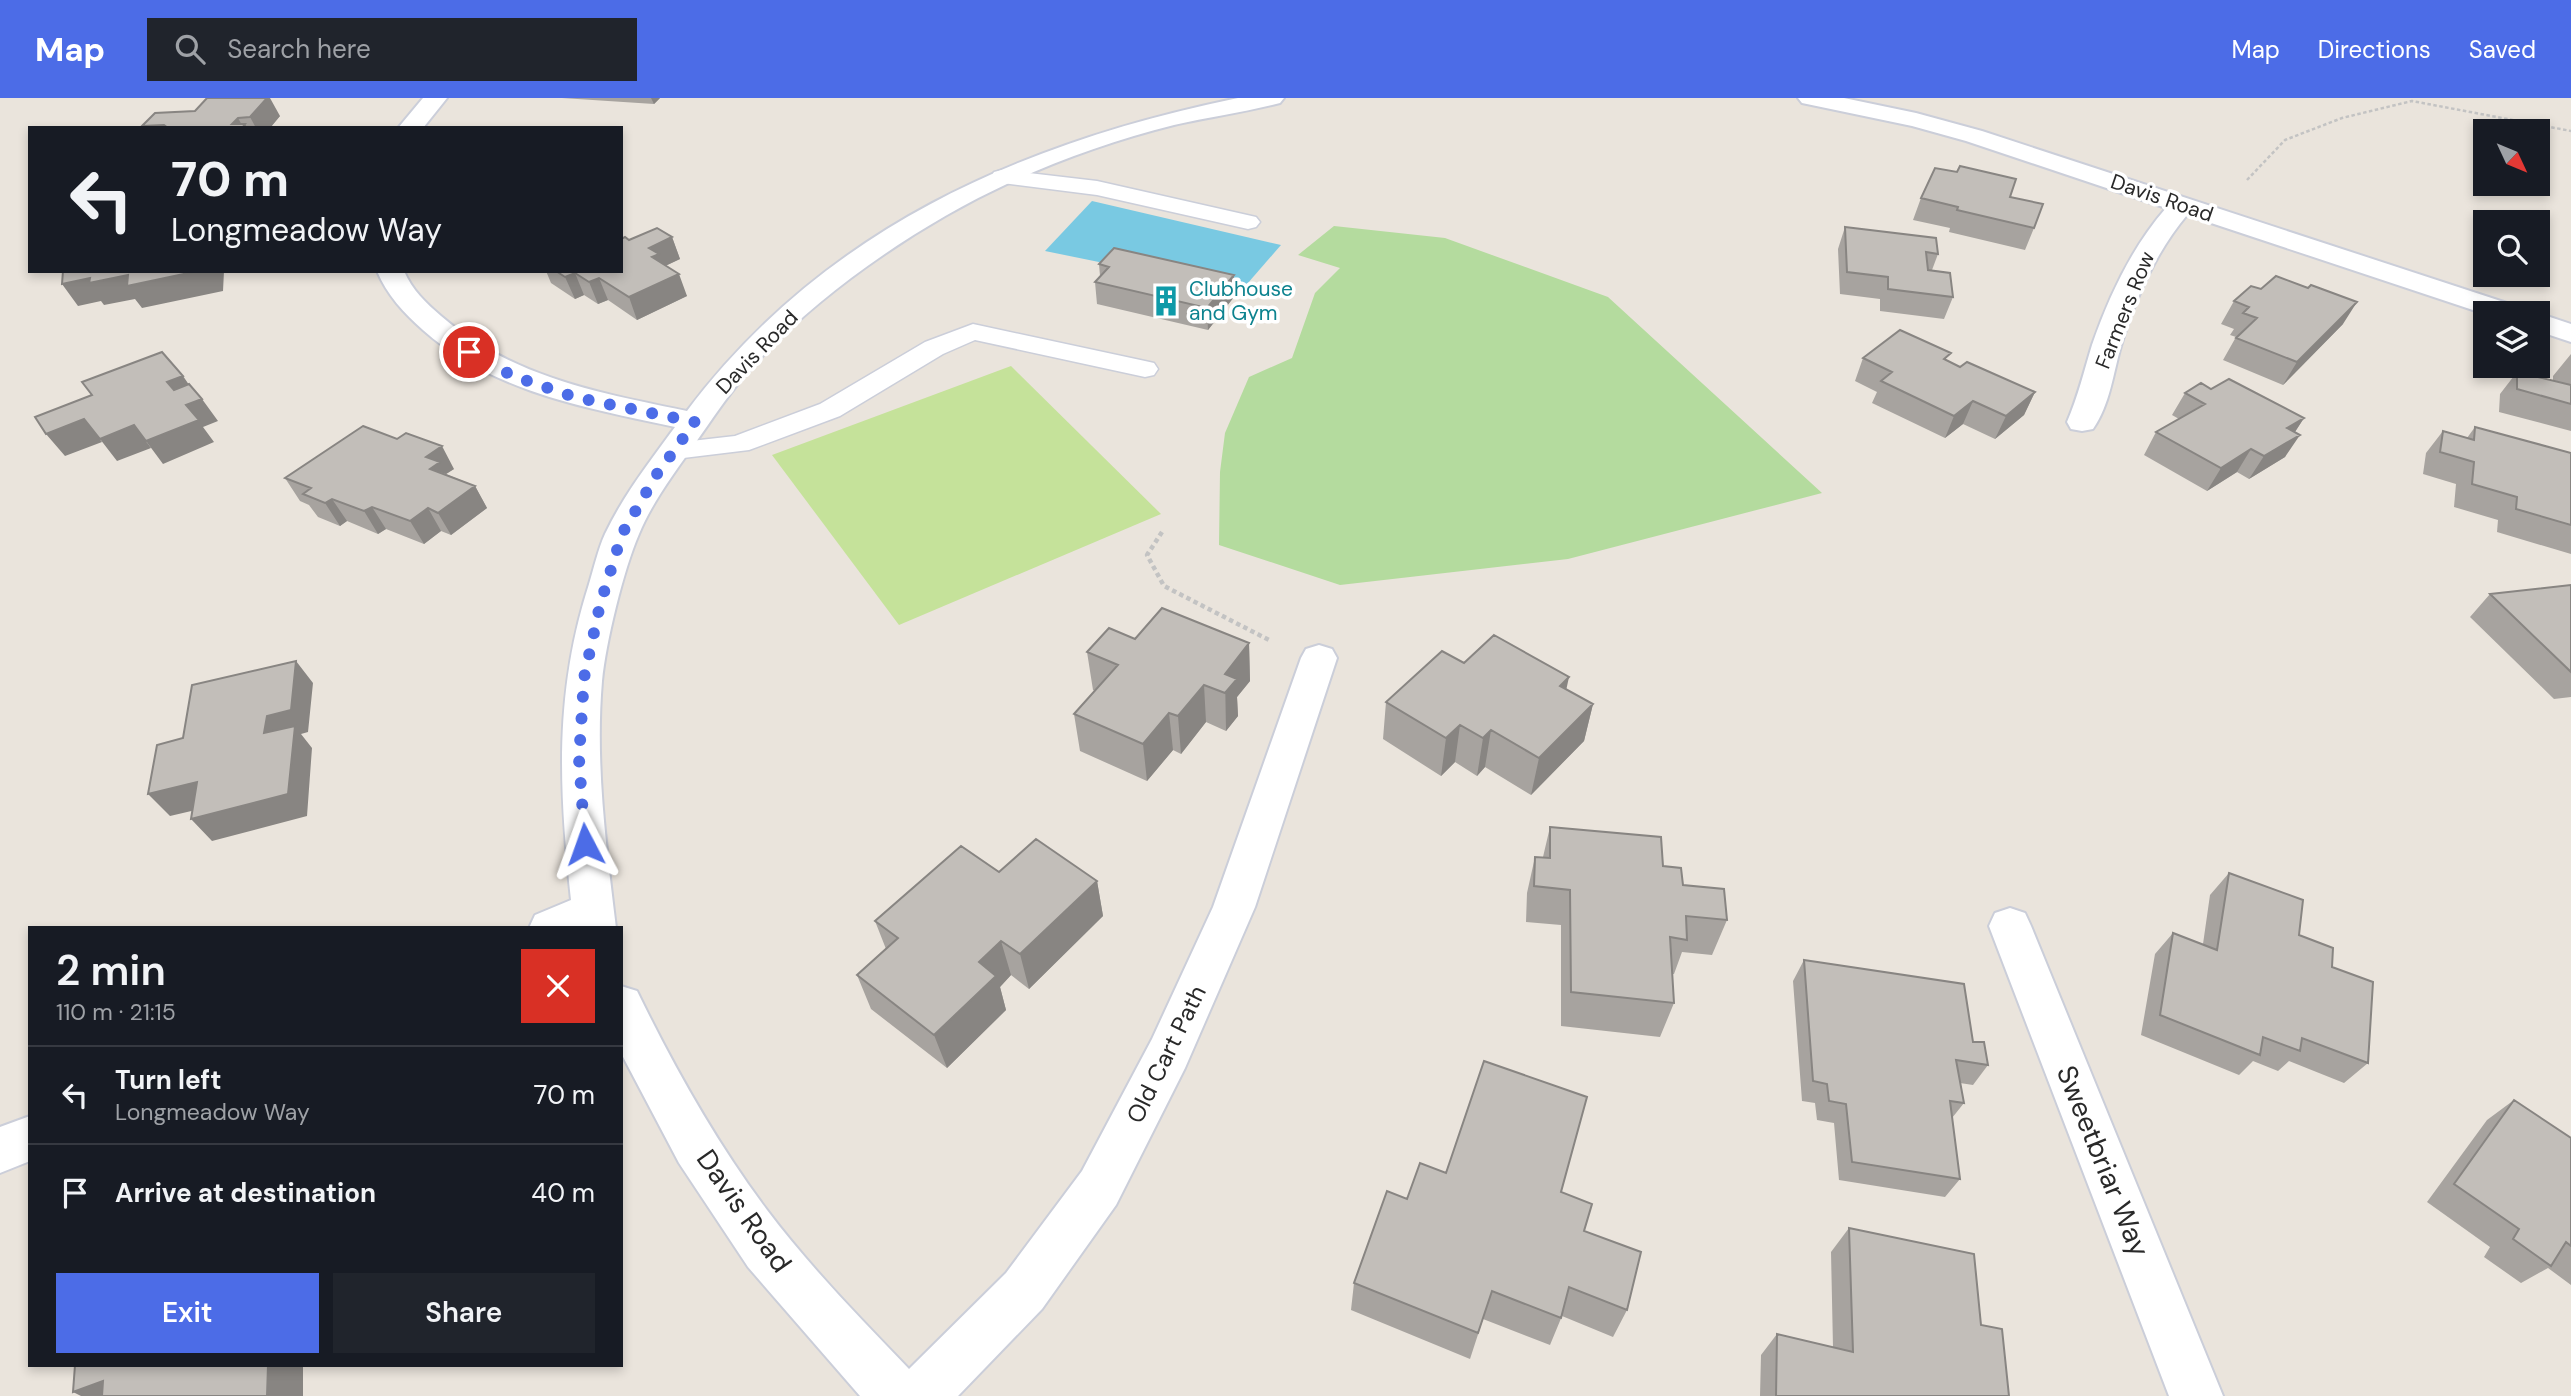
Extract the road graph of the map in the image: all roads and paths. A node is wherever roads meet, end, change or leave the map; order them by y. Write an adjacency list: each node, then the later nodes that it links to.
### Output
1 (435, 98): 4 (street)
2 (1272, 98): 6 (street, Davis Road)
3 (1810, 98): 7 (street, Davis Road)
4 (412, 126)
5 (2571, 131): 8 (path)
6 (1002, 177): 9 (lane); 15 (street, Davis Road)
7 (2181, 206): 8 (street, Davis Road); 16 (street, Farmers Row)
8 (2213, 216): 11 (street, Davis Road)
9 (1248, 222)
10 (391, 273): 15 (street)
11 (2473, 301)
12 (2550, 326): 13 (street)
13 (2571, 333)
14 (1145, 369): 17 (lane)
15 (695, 422): 17 (street, Davis Road)
16 (2082, 422)
17 (675, 450): 20 (street, Davis Road)
18 (1162, 532): 19 (path)
19 (1319, 658): 27 (street, Old Cart Path)
20 (593, 919): 21 (street)
21 (560, 926)
22 (2010, 926): 28 (street, Sweetbriar Way)
23 (623, 1009): 26 (street, Davis Road)
24 (28, 1139): 25 (street)
25 (0, 1150)
26 (897, 1396)
27 (920, 1396)
28 (2196, 1396)

